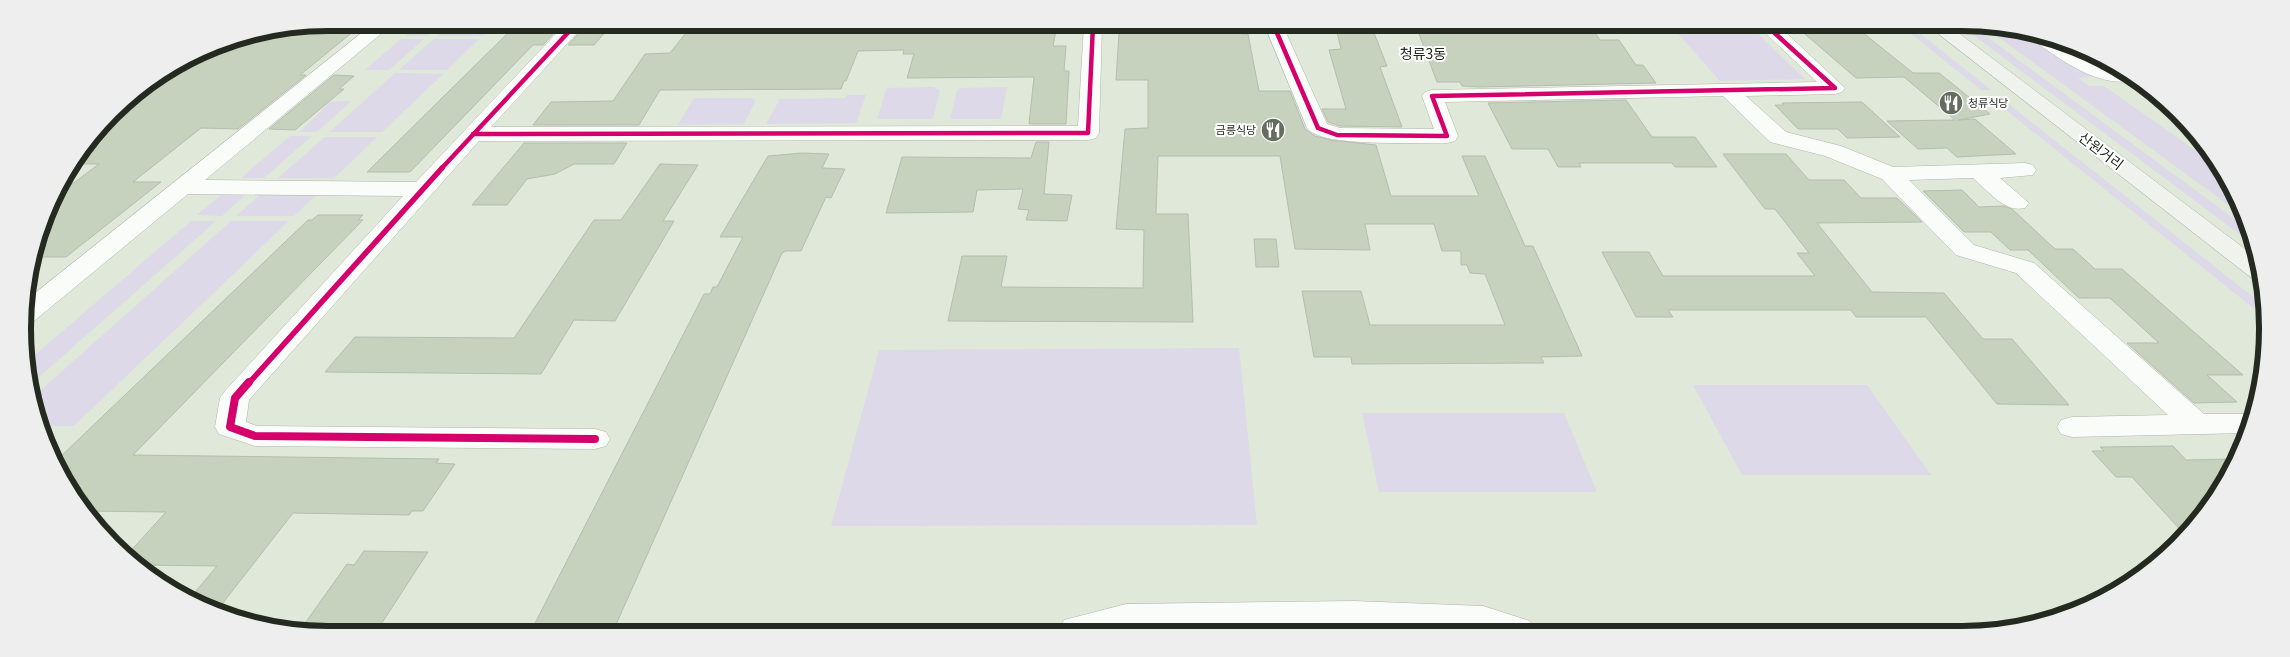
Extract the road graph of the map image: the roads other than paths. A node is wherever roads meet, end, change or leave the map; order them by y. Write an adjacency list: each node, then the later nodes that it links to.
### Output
1 (375, 31): 14 (street)
2 (570, 31): 10 (street)
3 (1093, 31): 10 (street)
4 (1276, 31): 9 (street)
5 (1771, 31): 9 (street)
6 (1944, 31): 17 (main road, 산원거리)
7 (2055, 46): 8 (street)
8 (2119, 77)
9 (1730, 91): 13 (street)
10 (473, 134): 15 (street)
11 (2025, 170): 12 (street)
12 (1979, 172): 13 (street); 16 (street)
13 (1890, 174): 20 (street)
14 (182, 187): 15 (street); 18 (street)
15 (422, 189): 22 (street)
16 (2017, 203)
17 (2252, 266)
18 (32, 308)
19 (2244, 422): 20 (street)
20 (2195, 423): 21 (street)
21 (2072, 427)
22 (595, 439)
23 (1093, 626): 24 (street)
24 (1502, 626)

